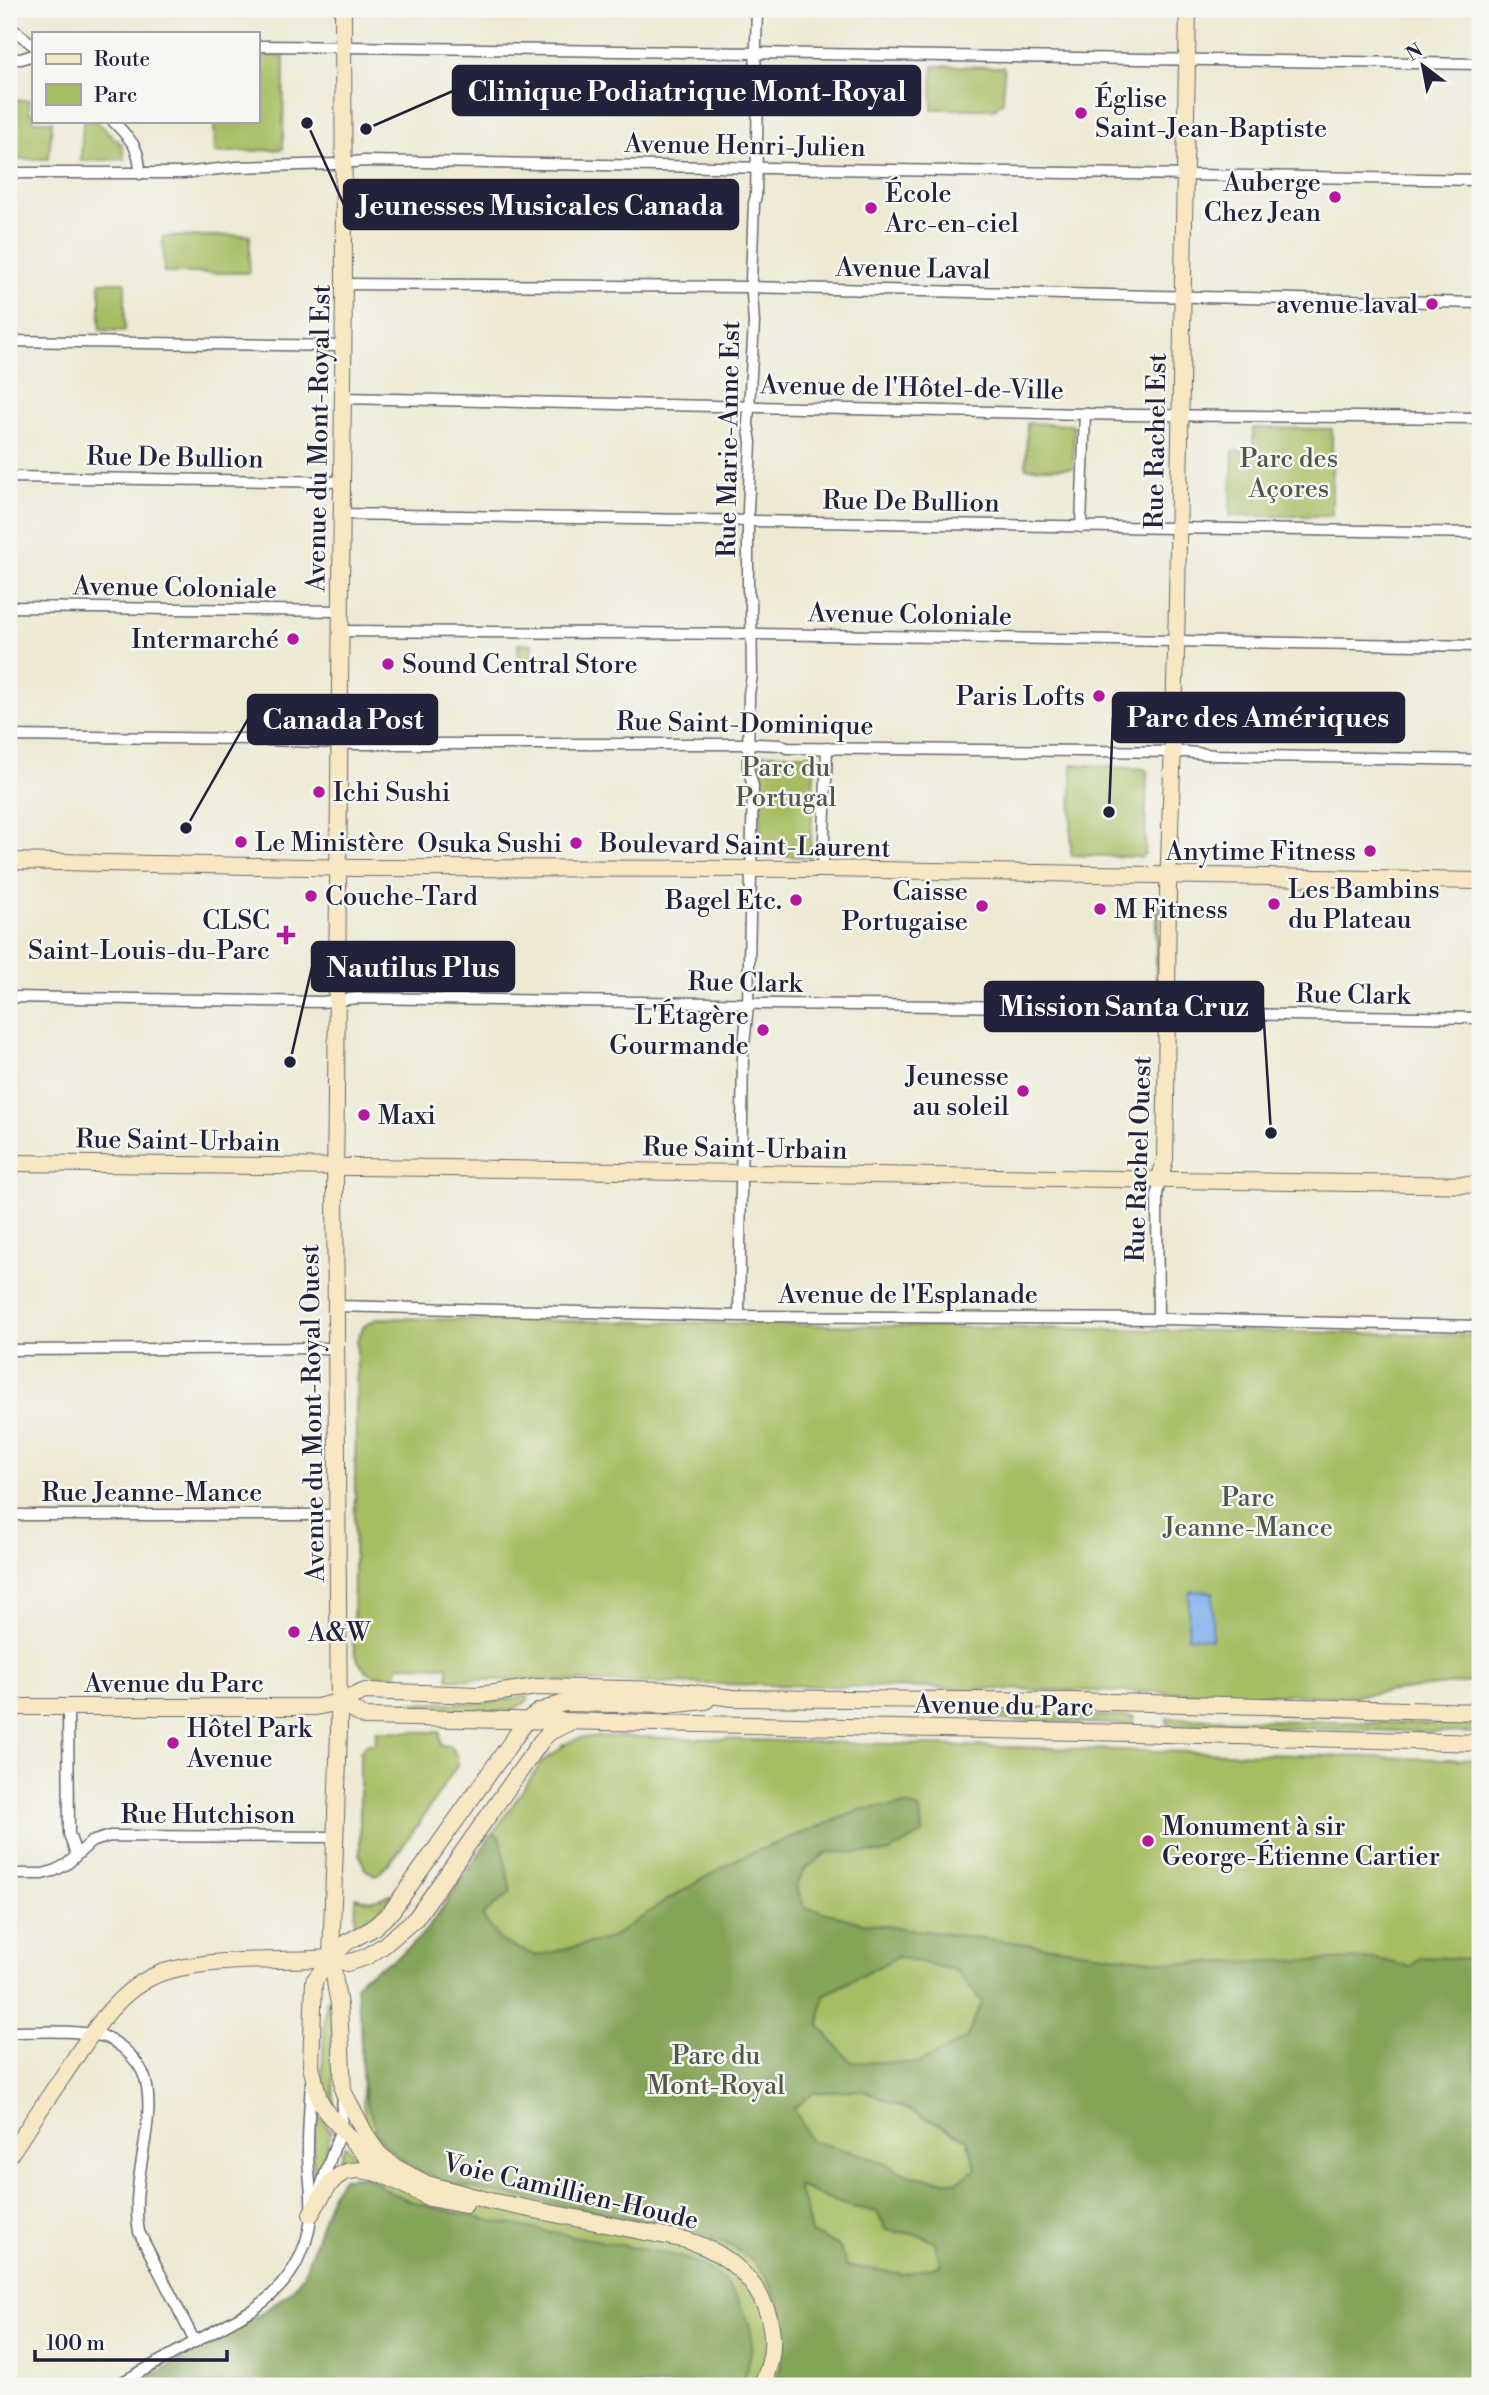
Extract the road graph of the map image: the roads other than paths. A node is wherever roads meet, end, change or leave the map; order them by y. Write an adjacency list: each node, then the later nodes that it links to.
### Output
1 (343, 9): 7 (main road, Avenue du Mont-Royal Est)
2 (757, 9): 8 (street, Rue Marie-Anne Est)
3 (1188, 9): 11 (main road, Rue Rachel Est)
4 (9, 26): 5 (street)
5 (32, 44)
6 (259, 46): 7 (street)
7 (344, 46): 8 (street); 14 (main road, Avenue du Mont-Royal Est)
8 (756, 51): 11 (street); 15 (street, Rue Marie-Anne Est)
9 (32, 55): 10 (street)
10 (9, 59)
11 (1186, 60): 12 (street); 18 (main road, Rue Rachel Est)
12 (1480, 64)
13 (114, 122): 17 (street)
14 (344, 163): 15 (street, Avenue Henri-Julien); 17 (street, Avenue Henri-Julien); 20 (main road, Avenue du Mont-Royal Est)
15 (757, 167): 18 (street, Avenue Henri-Julien); 21 (street, Rue Marie-Anne Est)
16 (9, 173): 17 (street, Avenue Henri-Julien)
17 (140, 174)
18 (1185, 175): 19 (street, Avenue Henri-Julien); 22 (main road, Rue Rachel Est)
19 (1480, 180)
20 (344, 284): 21 (street, Avenue Laval); 25 (main road, Avenue du Mont-Royal Est)
21 (751, 288): 22 (street, Avenue Laval); 27 (street, Rue Marie-Anne Est)
22 (1181, 298): 23 (street, Avenue Laval); 29 (main road, Rue Rachel Est)
23 (1480, 303)
24 (9, 341): 25 (street)
25 (344, 346): 26 (main road, Avenue du Mont-Royal Est)
26 (342, 398): 27 (street, Avenue de l'Hôtel-de-Ville); 32 (main road, Avenue du Mont-Royal Est)
27 (751, 407): 28 (street, Avenue de l'Hôtel-de-Ville); 34 (street, Rue Marie-Anne Est)
28 (1085, 413): 29 (street, Avenue de l'Hôtel-de-Ville); 35 (street)
29 (1180, 415): 30 (street, Avenue de l'Hôtel-de-Ville); 36 (main road, Rue Rachel Est)
30 (1480, 418)
31 (9, 477): 32 (street, Rue De Bullion)
32 (341, 482): 33 (main road, Avenue du Mont-Royal Est)
33 (341, 514): 34 (street, Rue De Bullion); 39 (main road, Avenue du Mont-Royal Est)
34 (748, 521): 35 (street, Rue De Bullion); 41 (street, Rue Marie-Anne Est)
35 (1081, 527): 36 (street, Rue De Bullion)
36 (1178, 530): 37 (street, Rue De Bullion); 42 (main road, Rue Rachel Est)
37 (1480, 533)
38 (9, 607): 39 (street, Avenue Coloniale)
39 (340, 611): 40 (main road, Avenue du Mont-Royal Est)
40 (340, 631): 41 (street, Avenue Coloniale); 45 (main road, Avenue du Mont-Royal Est)
41 (752, 635): 42 (street, Avenue Coloniale); 46 (street, Rue Marie-Anne Est)
42 (1176, 641): 43 (street, Avenue Coloniale); 48 (main road, Rue Rachel Est)
43 (1480, 646)
44 (9, 736): 45 (street, Rue Saint-Dominique)
45 (339, 743): 46 (street, Rue Saint-Dominique); 51 (main road, Avenue du Mont-Royal Est)
46 (749, 744): 47 (street, Rue Saint-Dominique); 52 (street, Rue Marie-Anne Est)
47 (827, 748): 48 (street, Rue Saint-Dominique); 53 (street)
48 (1174, 752): 49 (street, Rue Saint-Dominique); 54 (main road, Rue Rachel Est)
49 (1480, 760)
50 (9, 861): 51 (main road, Boulevard Saint-Laurent)
51 (338, 868): 52 (main road, Boulevard Saint-Laurent); 57 (main road, Avenue du Mont-Royal Ouest)
52 (751, 869): 53 (main road, Boulevard Saint-Laurent); 58 (street, Rue Marie-Anne Est)
53 (823, 869): 54 (main road, Boulevard Saint-Laurent)
54 (1168, 875): 55 (main road, Boulevard Saint-Laurent); 59 (main road, Rue Rachel Ouest)
55 (1480, 881)
56 (9, 997): 57 (street, Rue Clark)
57 (337, 1001): 58 (street, Rue Clark); 62 (main road, Avenue du Mont-Royal Ouest)
58 (748, 1005): 59 (street, Rue Clark); 63 (street, Rue Marie-Anne Est)
59 (1167, 1013): 60 (street, Rue Clark); 64 (main road, Rue Rachel Ouest)
60 (1480, 1018)
61 (9, 1163): 62 (main road, Rue Saint-Urbain)
62 (335, 1167): 63 (main road, Rue Saint-Urbain); 66 (main road, Avenue du Mont-Royal Ouest)
63 (742, 1173): 64 (main road, Rue Saint-Urbain); 67 (street, Rue Marie-Anne Est)
64 (1160, 1179): 65 (main road, Rue Saint-Urbain); 68 (street, Rue Rachel Ouest)
65 (1480, 1185)
66 (335, 1306): 67 (street, Avenue de l'Esplanade); 70 (main road, Avenue du Mont-Royal Ouest)
67 (739, 1315): 68 (street, Avenue de l'Esplanade)
68 (1158, 1319): 69 (street, Avenue de l'Esplanade)
69 (1480, 1326)
70 (337, 1349): 71 (street); 73 (main road, Avenue du Mont-Royal Ouest)
71 (9, 1350)
72 (9, 1515): 73 (street, Rue Jeanne-Mance)
73 (338, 1515): 75 (main road, Avenue du Mont-Royal Ouest)
74 (733, 1698): 75 (main road, Avenue du Parc); 78 (main road, Avenue du Parc); 79 (main road, Avenue du Parc)
75 (339, 1702): 77 (main road, Avenue du Parc); 79 (main road, Avenue du Parc); 82 (main road, Avenue du Mont-Royal Ouest)
76 (9, 1707): 77 (main road, Avenue du Parc)
77 (68, 1707): 83 (street)
78 (1480, 1712)
79 (527, 1720): 80 (main road, Avenue du Parc); 85 (main road)
80 (577, 1720): 81 (main road, Avenue du Parc); 85 (main road)
81 (1480, 1743)
82 (334, 1837): 83 (street, Rue Hutchison); 85 (main road, Avenue du Mont-Royal Ouest)
83 (76, 1854): 84 (street, Rue Hutchison)
84 (9, 1874)
85 (331, 1958): 87 (main road); 88 (main road, Voie Camillien-Houde); 89 (main road, Avenue du Mont-Royal Ouest)
86 (9, 2032): 87 (street)
87 (90, 2035): 91 (main road); 94 (street)
88 (312, 2066): 90 (main road, Voie Camillien-Houde); 93 (street)
89 (343, 2091): 90 (street); 97 (main road, Voie Camillien-Houde)
90 (341, 2128): 92 (main road, Voie Camillien-Houde); 93 (street)
91 (9, 2156)
92 (382, 2175): 93 (main road); 96 (main road, Voie Camillien-Houde)
93 (311, 2214): 94 (street)
94 (195, 2342): 95 (street)
95 (115, 2386)
96 (752, 2386)
97 (761, 2386)

